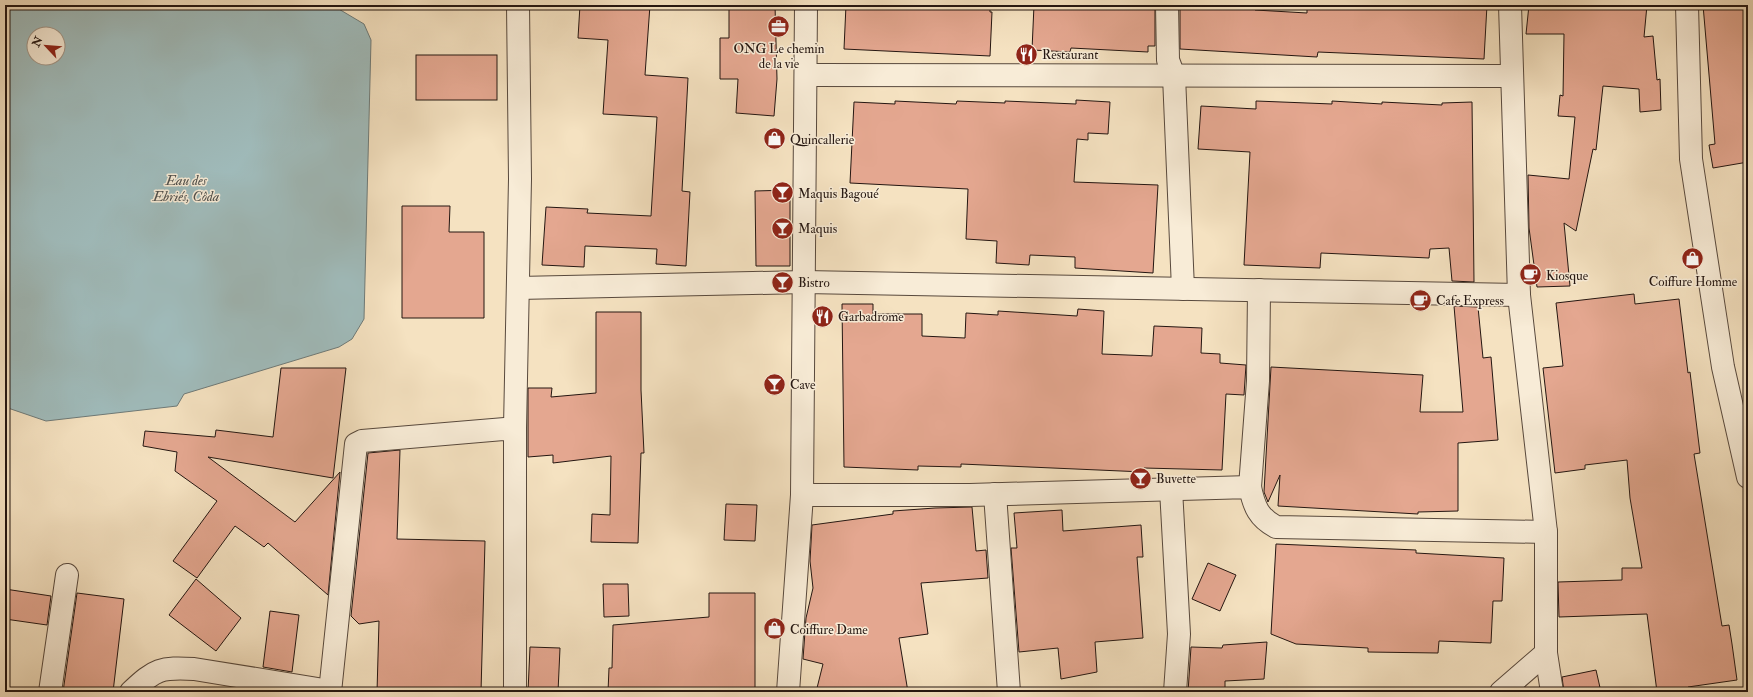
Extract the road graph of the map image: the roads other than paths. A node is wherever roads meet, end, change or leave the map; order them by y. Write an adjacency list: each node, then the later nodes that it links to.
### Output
1 (518, 5): 10 (street)
2 (806, 5): 6 (street)
3 (1167, 5): 7 (street)
4 (1510, 5): 8 (street)
5 (1687, 5): 15 (street)
6 (806, 75): 7 (street); 9 (street)
7 (1174, 76): 8 (street); 11 (street)
8 (1511, 76): 13 (street)
9 (805, 282): 10 (street); 11 (street); 19 (street)
10 (518, 288): 14 (street)
11 (1183, 289): 12 (street)
12 (1259, 290): 13 (street); 16 (street)
13 (1519, 295): 20 (street)
14 (515, 428): 23 (street); 26 (street)
15 (1748, 478)
16 (1250, 488): 17 (street); 20 (street)
17 (1170, 490): 18 (street); 29 (street)
18 (995, 494): 19 (street); 28 (street)
19 (802, 495): 27 (street)
20 (1546, 532): 22 (street)
21 (67, 575): 24 (street)
22 (1546, 653): 30 (street); 31 (street)
23 (330, 691): 25 (street)
24 (50, 692)
25 (131, 692)
26 (515, 692)
27 (788, 692)
28 (1010, 692)
29 (1175, 692)
30 (1501, 692)
31 (1552, 692)

